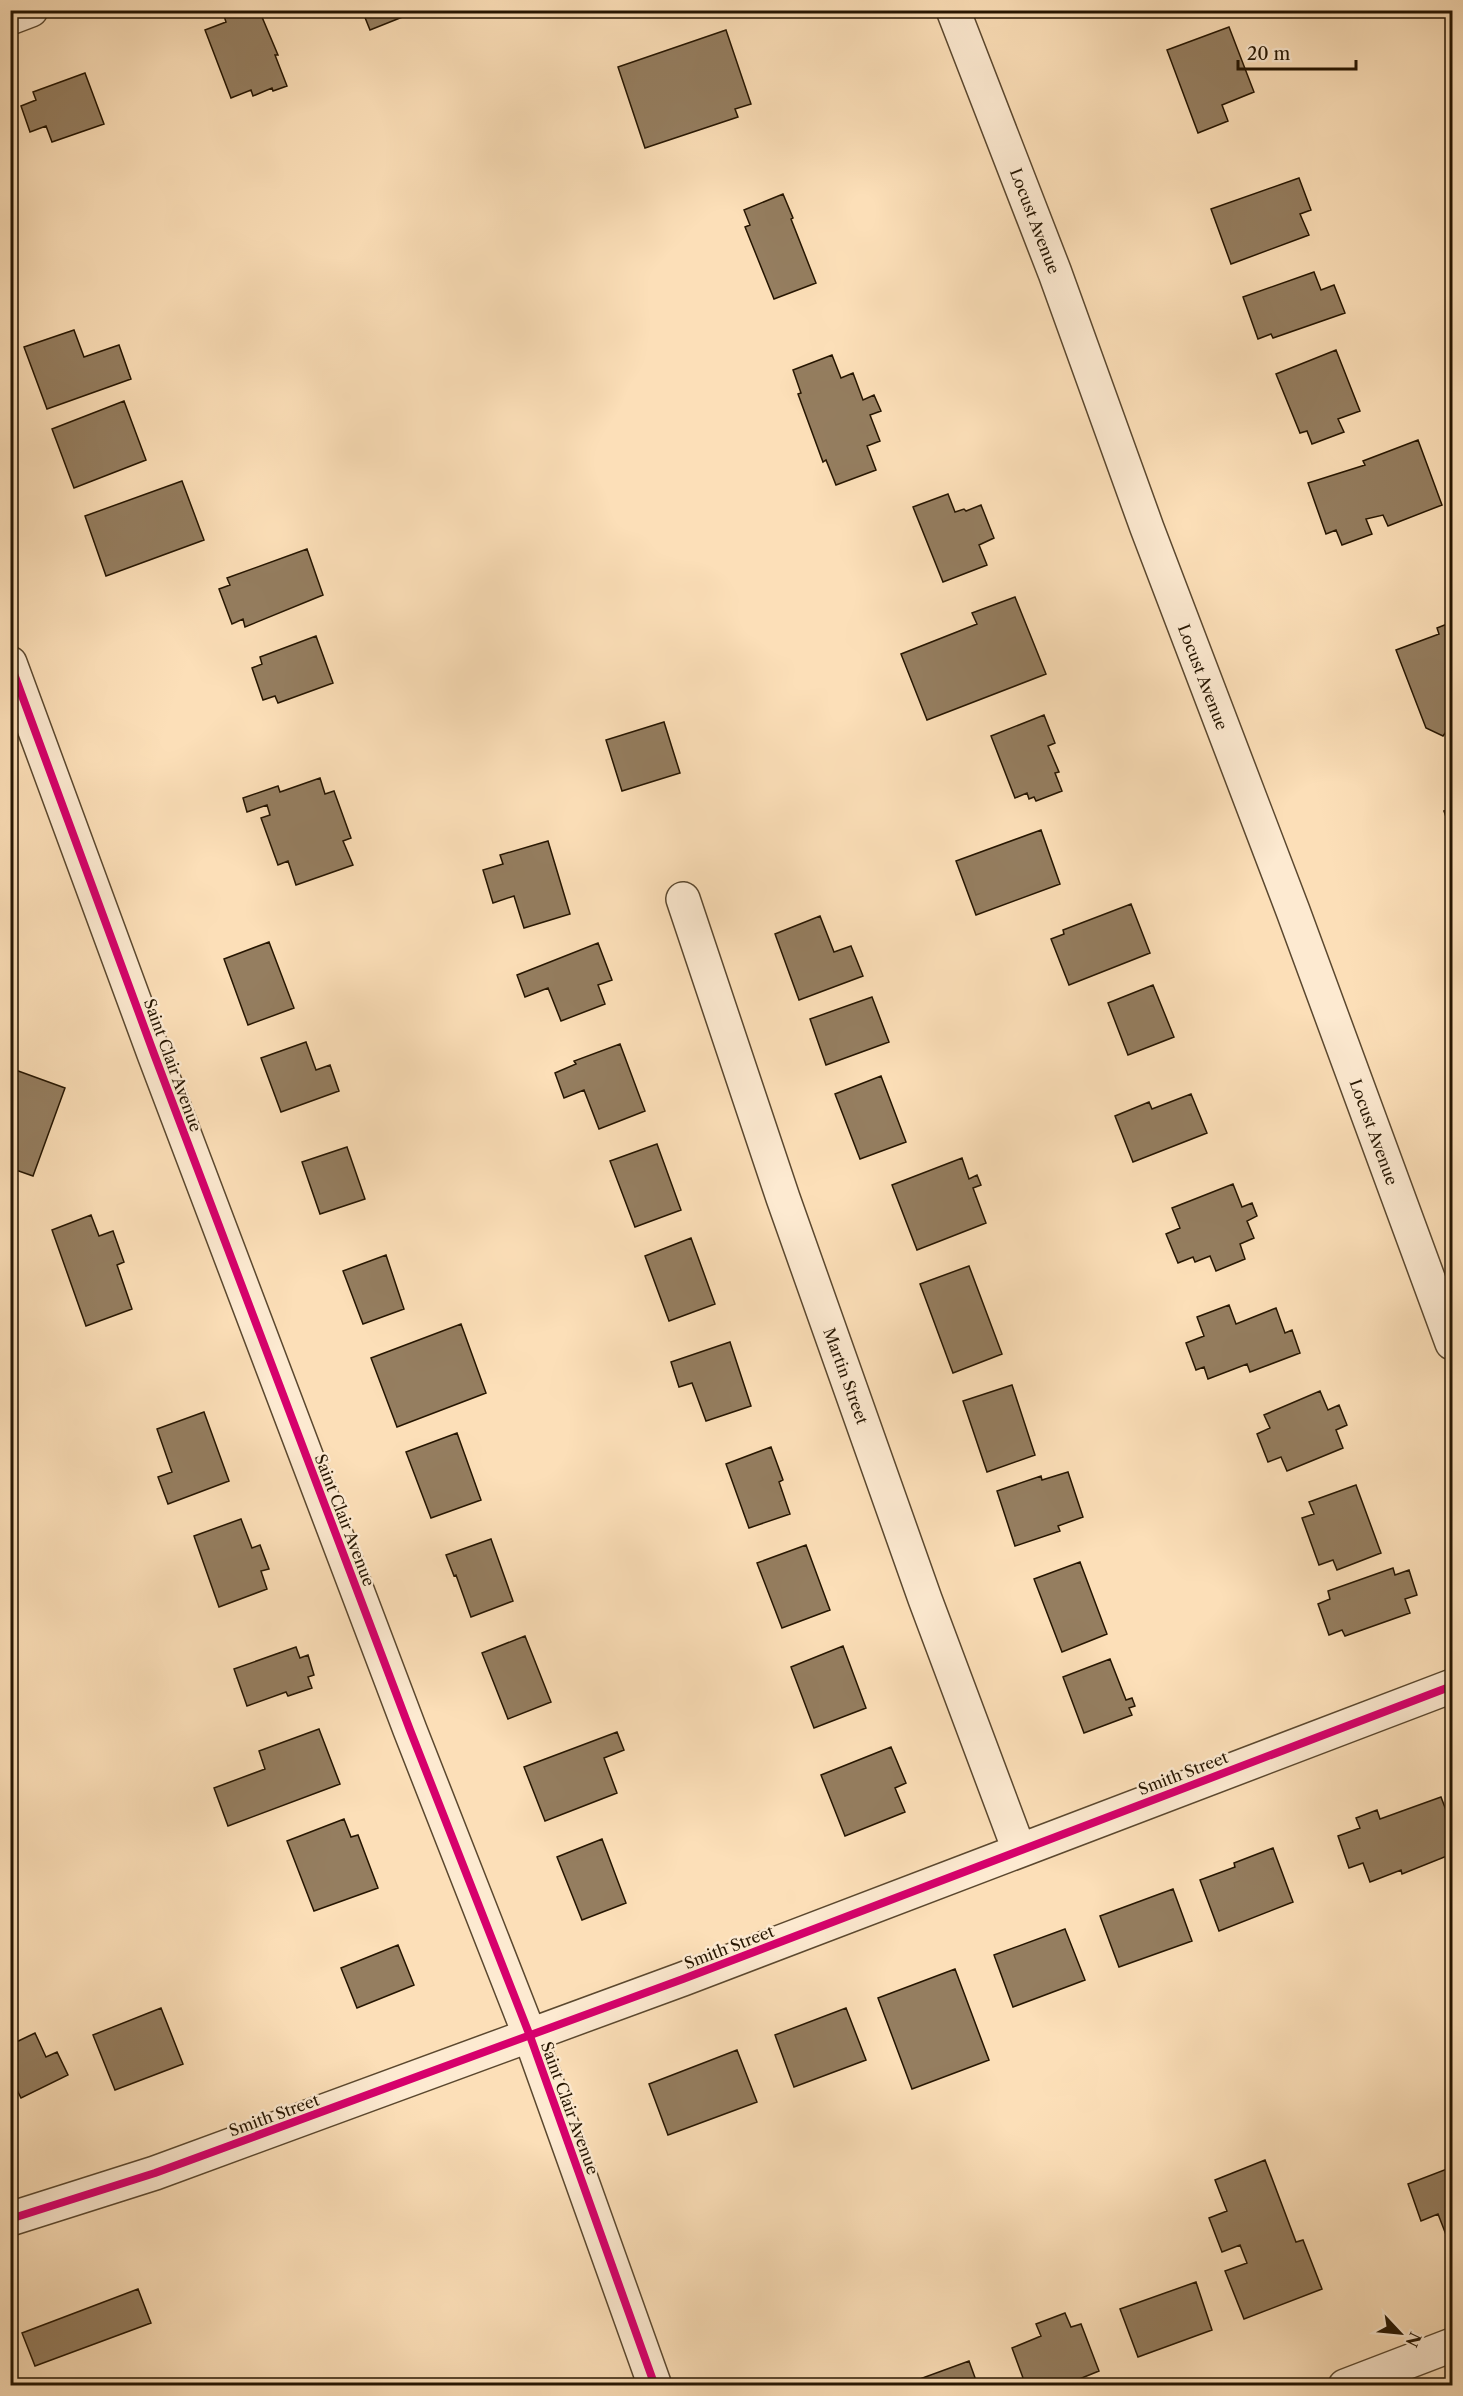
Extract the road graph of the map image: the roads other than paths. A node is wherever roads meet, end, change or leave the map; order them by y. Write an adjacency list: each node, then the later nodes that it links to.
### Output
1 (30, 10): 3 (street)
2 (953, 10): 6 (street, Locust Avenue)
3 (10, 18)
4 (10, 663): 9 (street, Saint Clair Avenue)
5 (683, 899): 8 (street, Martin Street)
6 (1452, 1344)
7 (1452, 1686): 8 (street, Smith Street)
8 (1019, 1850): 9 (street, Smith Street)
9 (530, 2036): 10 (street, Smith Street); 12 (street, Saint Clair Avenue)
10 (10, 2219)
11 (1452, 2345): 13 (street)
12 (655, 2385)
13 (1345, 2385)

